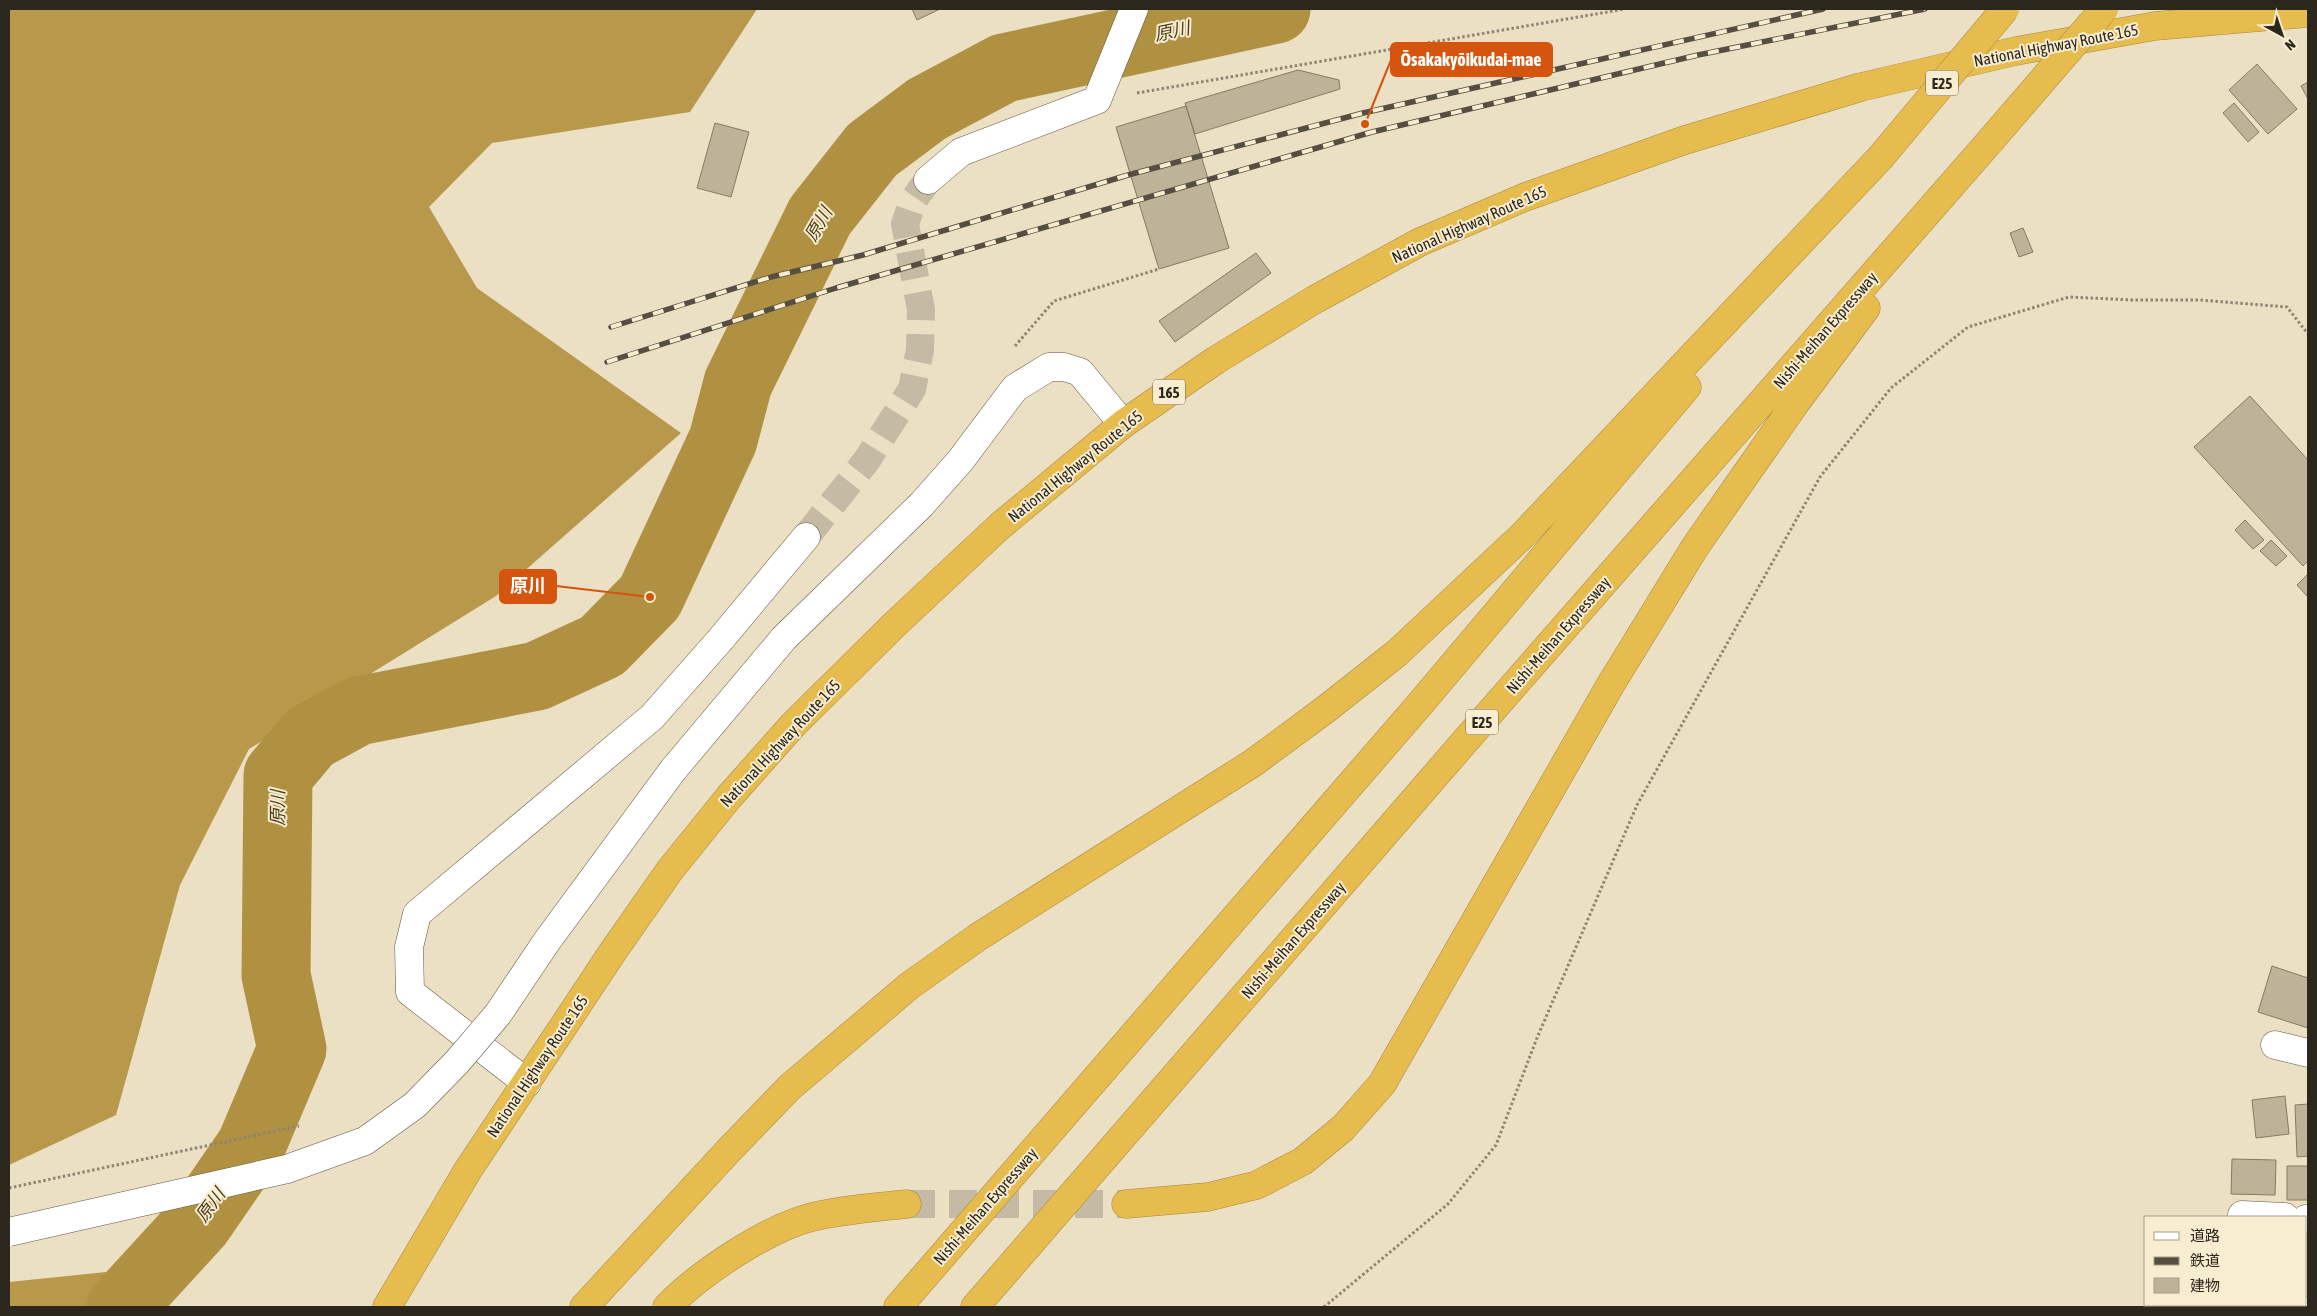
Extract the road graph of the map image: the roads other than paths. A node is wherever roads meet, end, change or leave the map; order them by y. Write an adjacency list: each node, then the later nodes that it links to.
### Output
1 (1134, 9): 7 (street)
2 (2005, 9): 6 (highway, Nishi-Meihan Expressway / E25, bridge)
3 (2104, 9): 5 (highway, Nishi-Meihan Expressway / E25, bridge)
4 (2308, 13): 8 (highway, National Highway Route 165 / 165)
5 (1991, 140): 14 (highway); 22 (highway, Nishi-Meihan Expressway / E25)
6 (1880, 158): 19 (highway); 21 (highway, Nishi-Meihan Expressway / E25)
7 (928, 180)
8 (1124, 424): 12 (highway, National Highway Route 165 / 165); 17 (street, bridge)
9 (806, 537): 12 (street)
10 (2275, 1045): 11 (street)
11 (2308, 1052)
12 (527, 1083): 18 (highway, National Highway Route 165 / 165)
13 (906, 1204): 20 (highway)
14 (1126, 1204)
15 (2242, 1215): 16 (street)
16 (2264, 1216)
17 (9, 1232)
18 (387, 1307)
19 (584, 1307)
20 (667, 1307)
21 (898, 1307)
22 (975, 1307)

